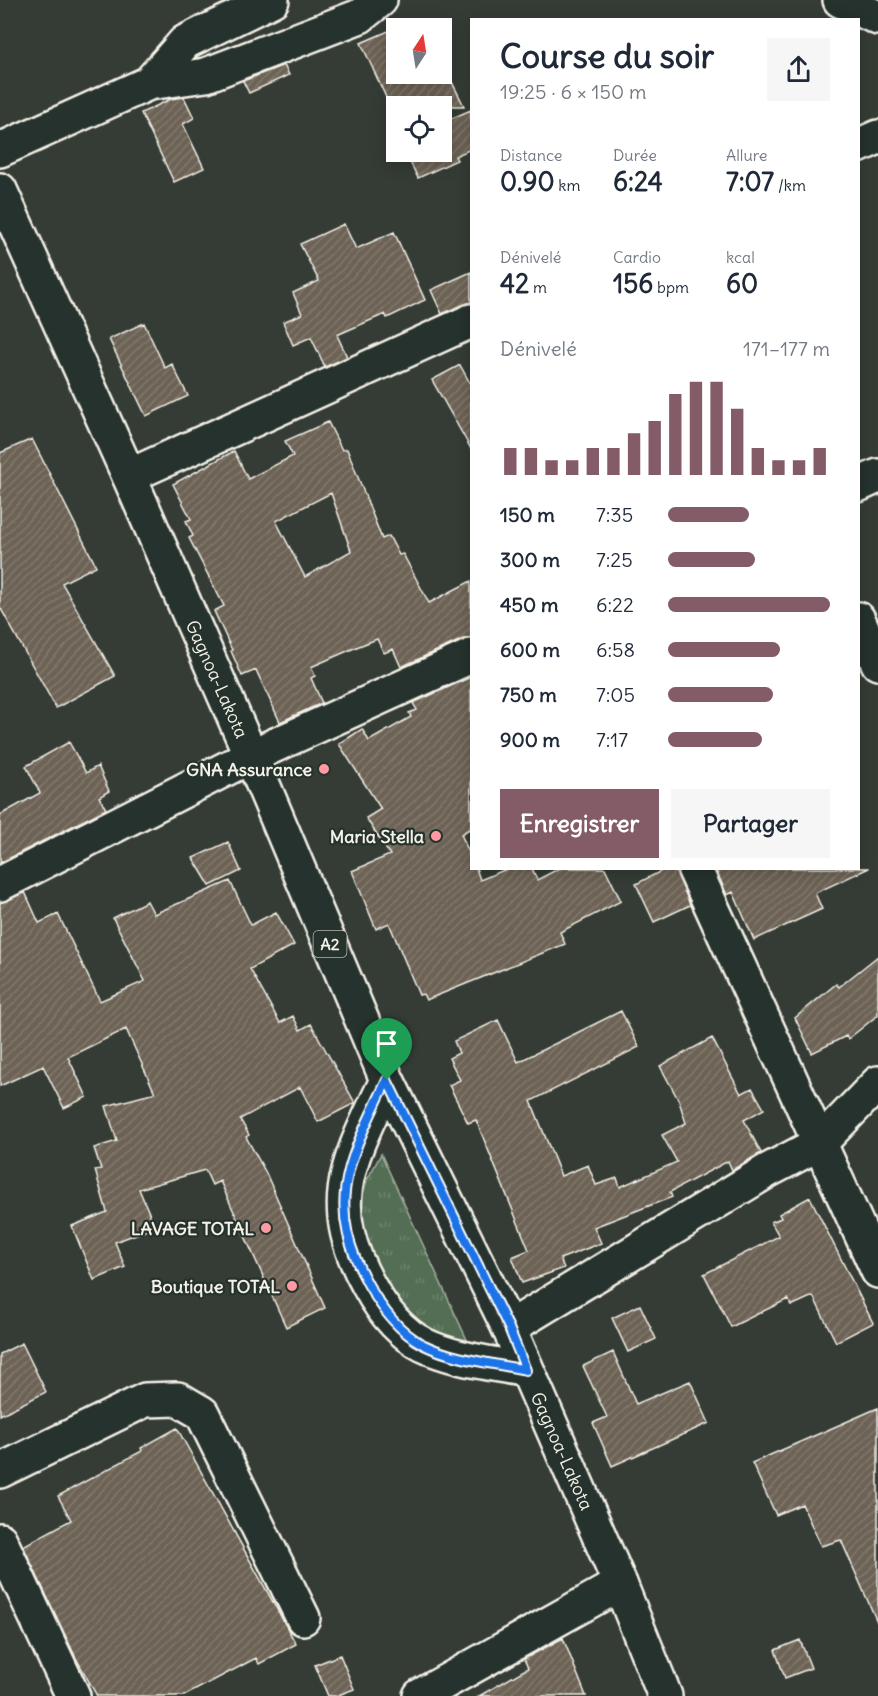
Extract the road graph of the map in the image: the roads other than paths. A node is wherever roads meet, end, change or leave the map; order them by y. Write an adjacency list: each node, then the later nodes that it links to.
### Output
1 (272, 0): 5 (street)
2 (380, 0): 5 (street)
3 (840, 0): 4 (street)
4 (878, 18)
5 (149, 83): 8 (street)
6 (878, 137): 7 (street)
7 (860, 145)
8 (0, 150)
9 (0, 190): 11 (street, Gagnoa-Lakota / A2)
10 (470, 321): 11 (street)
11 (129, 476): 17 (street, Gagnoa-Lakota / A2)
12 (878, 476): 13 (street)
13 (860, 484)
14 (860, 623): 16 (street)
15 (470, 656): 17 (street)
16 (878, 663)
17 (250, 756): 19 (street); 20 (street, Gagnoa-Lakota / A2)
18 (695, 870): 22 (street)
19 (0, 884)
20 (387, 1080): 24 (street, Gagnoa-Lakota / A2); 25 (street)
21 (878, 1083): 22 (street)
22 (820, 1143): 23 (street); 24 (street)
23 (878, 1271)
24 (509, 1328): 25 (street, Gagnoa-Lakota / A2)
25 (526, 1370): 28 (street, Gagnoa-Lakota / A2)
26 (0, 1471): 29 (street)
27 (0, 1540): 30 (street)
28 (620, 1584): 31 (street); 32 (street, Gagnoa-Lakota / A2)
29 (303, 1618)
30 (73, 1696)
31 (420, 1696)
32 (665, 1696)

